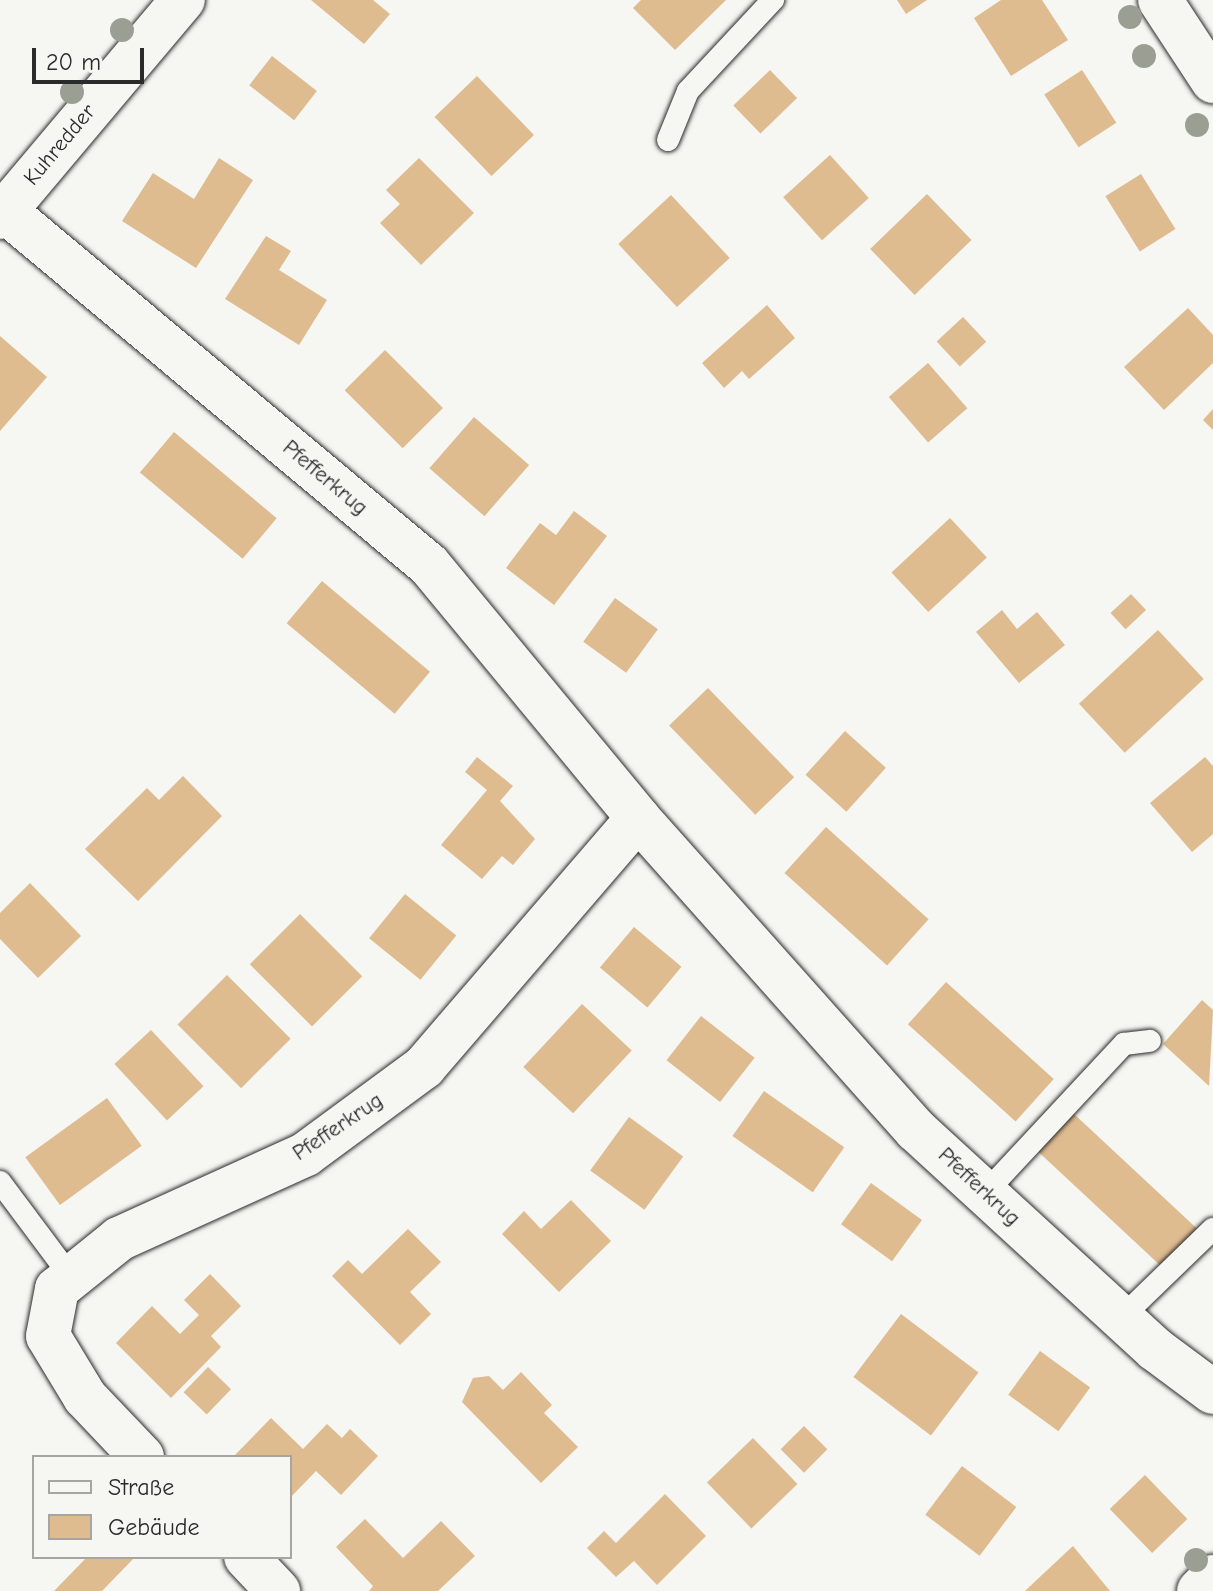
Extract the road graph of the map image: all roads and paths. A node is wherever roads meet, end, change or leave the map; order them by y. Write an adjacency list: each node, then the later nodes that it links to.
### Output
1 (183, 0): 6 (street, Kuhredder)
2 (773, 0): 5 (lane)
3 (1160, 0): 4 (street)
4 (1213, 81)
5 (668, 140)
6 (3, 214): 7 (street, Pfefferkrug)
7 (638, 818): 10 (street, Pfefferkrug); 12 (street, Pfefferkrug)
8 (1150, 1041): 10 (lane)
9 (0, 1182): 12 (lane)
10 (985, 1193): 13 (street, Pfefferkrug)
11 (1213, 1229): 13 (lane)
12 (71, 1277): 15 (street, Pfefferkrug)
13 (1121, 1318): 14 (street, Pfefferkrug)
14 (1213, 1392)
15 (140, 1455)
16 (248, 1559): 18 (street)
17 (1213, 1577): 19 (street)
18 (278, 1591)
19 (1199, 1591)

